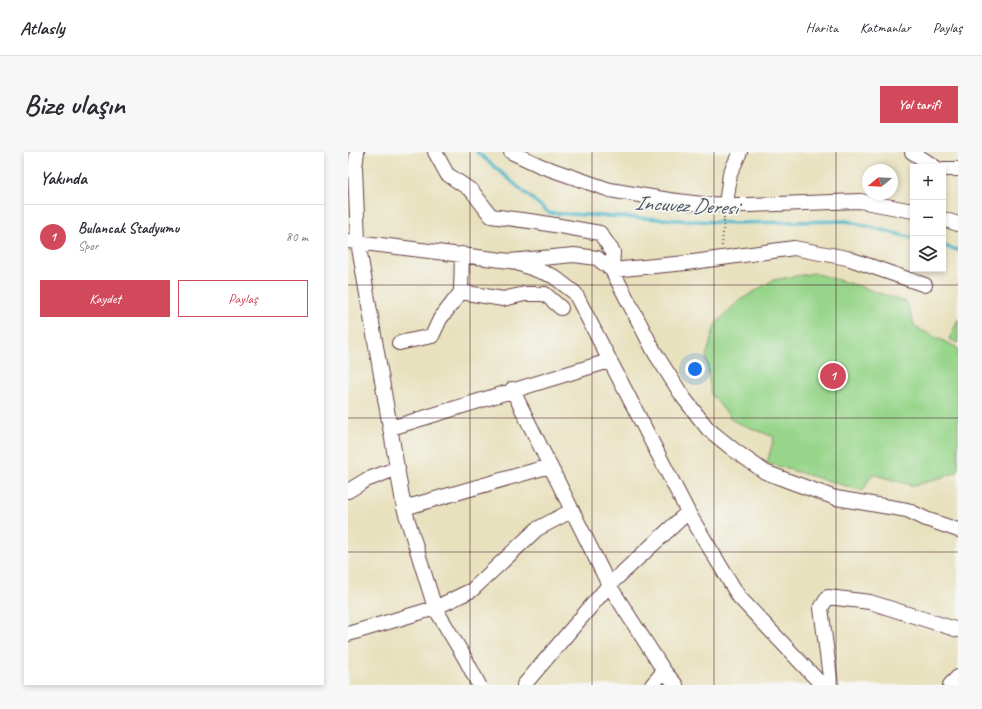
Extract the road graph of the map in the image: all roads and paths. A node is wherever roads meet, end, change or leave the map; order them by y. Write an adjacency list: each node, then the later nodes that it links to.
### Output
1 (357, 152): 13 (street)
2 (435, 152): 17 (street)
3 (511, 152): 9 (street)
4 (740, 152): 9 (street)
5 (912, 152): 6 (street)
6 (930, 164)
7 (946, 169): 8 (street)
8 (958, 169)
9 (725, 208): 10 (street); 14 (path)
10 (910, 210)
11 (946, 220): 12 (street)
12 (958, 224)
13 (353, 242): 15 (street); 24 (street)
14 (722, 244)
15 (462, 254): 16 (street); 19 (street)
16 (510, 261): 17 (street); 22 (street)
17 (612, 270): 18 (street); 31 (street)
18 (925, 285)
19 (461, 292): 20 (street); 21 (street)
20 (561, 308)
21 (399, 343)
22 (609, 361): 23 (street); 30 (street)
23 (512, 389): 24 (street); 25 (street)
24 (391, 428): 26 (street)
25 (550, 466): 28 (street); 29 (street)
26 (398, 468): 27 (street); 28 (street)
27 (348, 491)
28 (404, 508): 33 (street)
29 (571, 511): 32 (street); 33 (street)
30 (688, 512): 32 (street); 42 (street)
31 (958, 530)
32 (609, 585): 36 (street); 39 (street)
33 (435, 608): 35 (street); 38 (street)
34 (958, 630): 43 (street)
35 (348, 634)
36 (664, 671): 40 (street); 41 (street)
37 (958, 677): 44 (street)
38 (479, 685)
39 (524, 685)
40 (652, 685)
41 (676, 685)
42 (822, 685)
43 (831, 685)
44 (950, 685)

